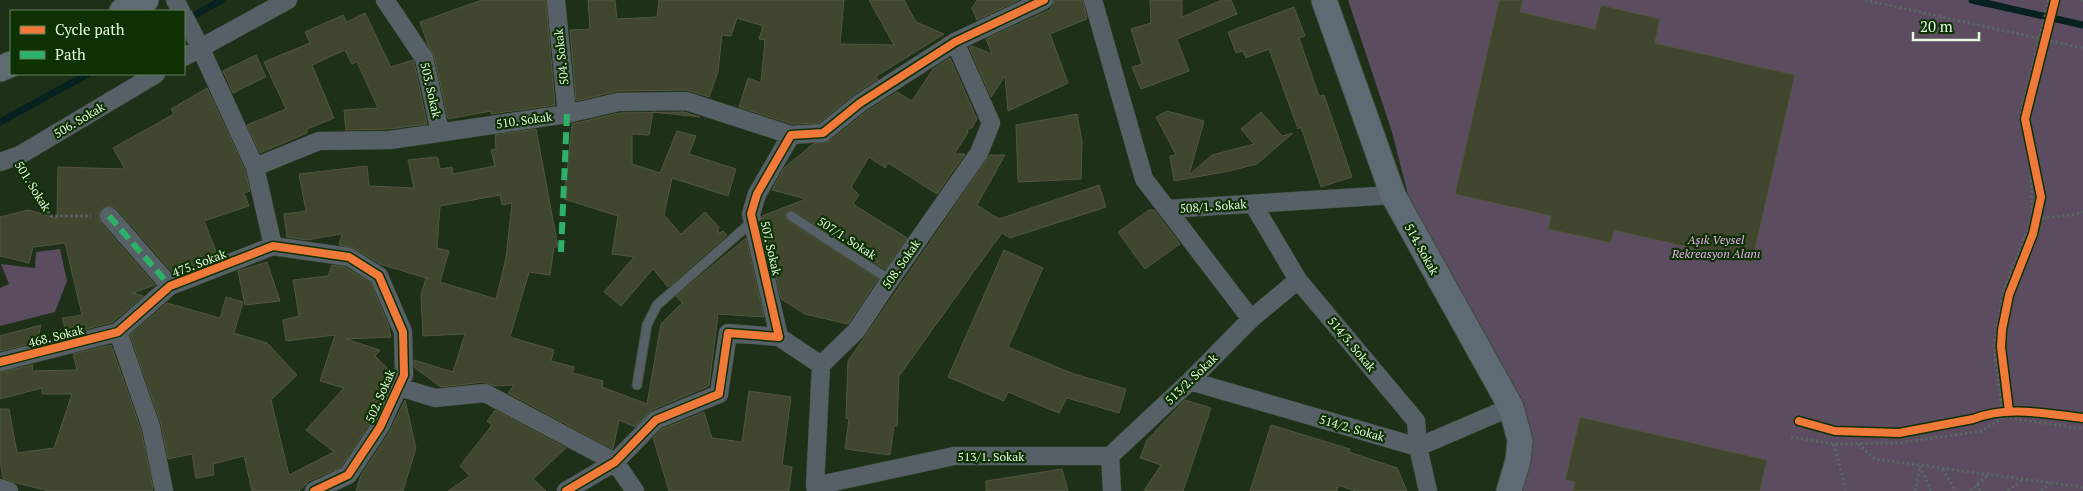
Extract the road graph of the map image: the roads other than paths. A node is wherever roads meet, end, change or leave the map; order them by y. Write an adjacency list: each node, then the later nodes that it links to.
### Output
1 (146, 0): 8 (street)
2 (288, 0): 11 (street)
3 (385, 0): 15 (street, 503. Sokak)
4 (556, 0): 14 (street, 504. Sokak)
5 (1044, 0): 10 (street)
6 (1092, 0): 21 (street, 508/1. Sokak)
7 (1324, 0): 19 (street, 514. Sokak)
8 (124, 10)
9 (185, 18): 11 (street)
10 (955, 42): 16 (street); 26 (street, 508. Sokak)
11 (199, 44): 12 (street); 18 (street)
12 (185, 56)
13 (154, 75): 17 (street, 506. Sokak)
14 (567, 114): 15 (street, 510. Sokak); 16 (street, 510. Sokak)
15 (440, 132): 18 (street, 510. Sokak)
16 (791, 135): 24 (street, 507. Sokak)
17 (7, 159)
18 (256, 167): 25 (street)
19 (1392, 195): 20 (street, 508/1. Sokak); 37 (street, 514. Sokak)
20 (1253, 204): 21 (street, 508/1. Sokak); 27 (street, 514/3. Sokak)
21 (1167, 209): 29 (street)
22 (109, 216): 28 (street)
23 (791, 216): 26 (lane, 507/1. Sokak)
24 (753, 221): 31 (street, 507. Sokak); 35 (lane)
25 (273, 246): 28 (street, 475. Sokak); 36 (street, 502. Sokak)
26 (890, 280): 33 (street, 508. Sokak)
27 (1298, 280): 29 (street, 513/2. Sokak); 38 (street, 514/3. Sokak)
28 (170, 286): 30 (street, 475. Sokak)
29 (1251, 319): 34 (street, 513/2. Sokak)
30 (118, 332): 32 (street, 468. Sokak); 44 (street)
31 (779, 337): 33 (street); 40 (street)
32 (0, 362)
33 (821, 364): 42 (street)
34 (1190, 380): 38 (street, 514/2. Sokak); 39 (street, 513/2. Sokak)
35 (637, 385)
36 (399, 387): 40 (street); 45 (street, 502. Sokak)
37 (1511, 407): 38 (street); 50 (street, 514. Sokak)
38 (1418, 447): 49 (street, 514/3. Sokak)
39 (1110, 456): 42 (street, 513/1. Sokak); 48 (street)
40 (615, 462): 46 (street); 47 (street)
41 (0, 488): 43 (street)
42 (816, 488)
43 (9, 491)
44 (164, 491)
45 (314, 491)
46 (566, 491)
47 (635, 491)
48 (1112, 491)
49 (1428, 491)
50 (1509, 491)

